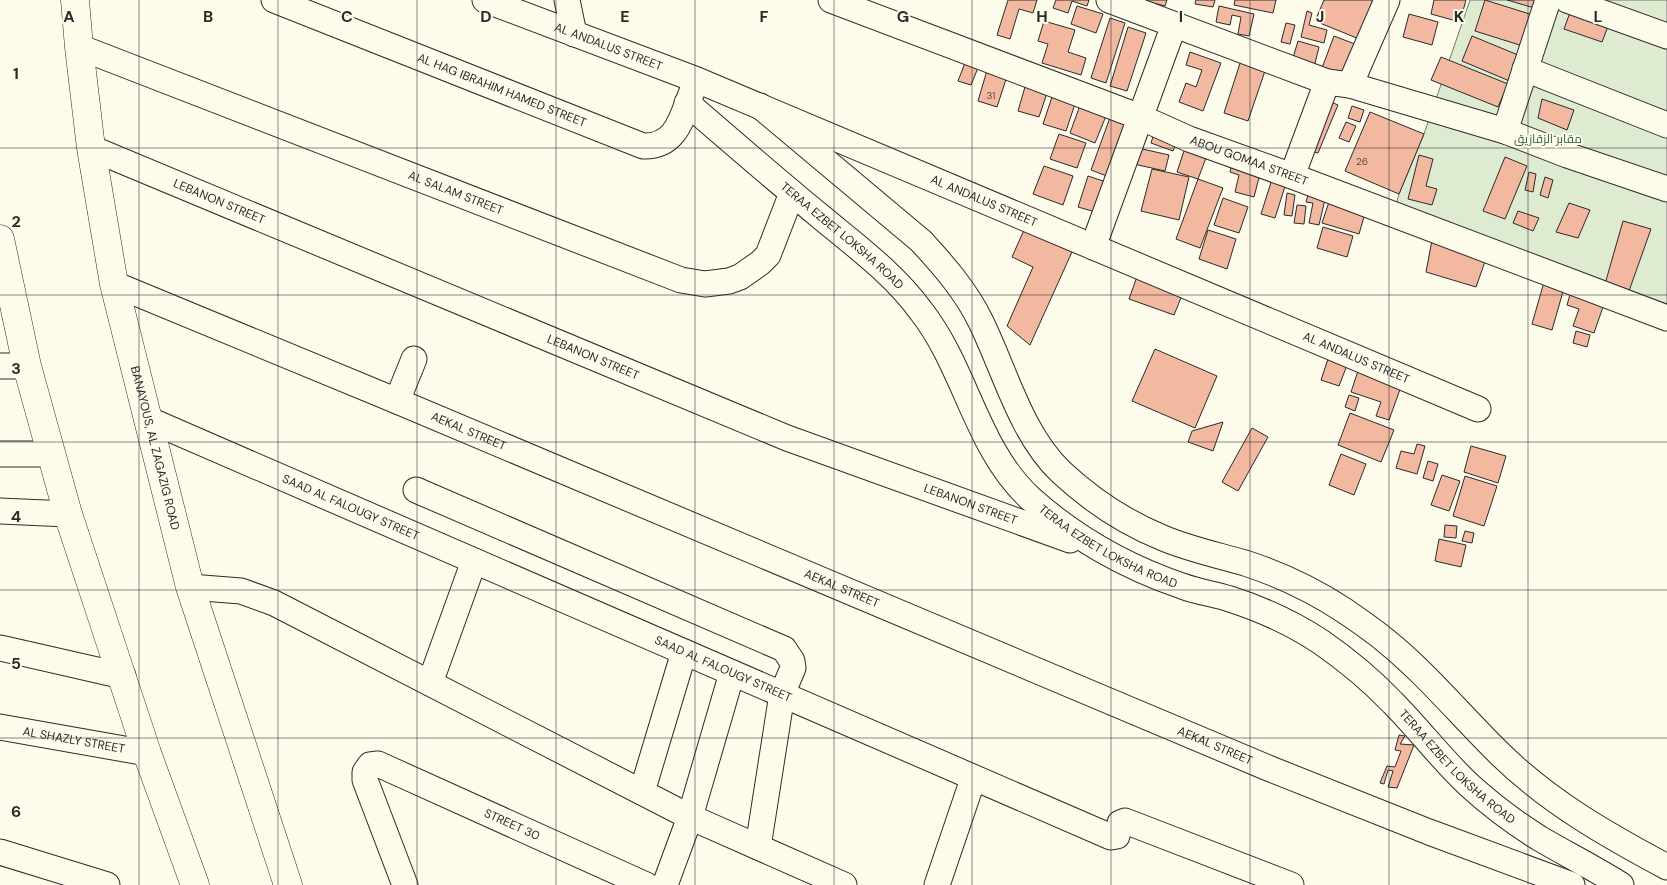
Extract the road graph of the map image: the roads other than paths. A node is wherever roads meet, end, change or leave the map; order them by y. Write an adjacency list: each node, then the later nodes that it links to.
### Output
1 (75, 0): 13 (main road, BANAYOUS, AL ZAGAZIG ROAD)
2 (274, 0): 17 (street, AL HAG IBRAHIM HAMED STREET)
3 (485, 0): 11 (street, AL ANDALUS STREET)
4 (567, 0): 11 (street)
5 (831, 0): 19 (street, ABOU GOMAA STREET)
6 (1108, 0): 10 (street)
7 (1387, 0): 16 (street)
8 (1548, 0): 14 (street)
9 (1567, 0): 12 (street)
10 (1174, 25): 16 (street); 19 (street)
11 (574, 34): 15 (street, AL ANDALUS STREET)
12 (1667, 36)
13 (79, 47): 22 (main road, BANAYOUS, AL ZAGAZIG ROAD); 25 (street, AL SALAM STREET)
14 (1525, 69): 20 (street); 21 (street)
15 (698, 80): 17 (street, AL HAG IBRAHIM HAMED STREET); 18 (street, AL ANDALUS STREET)
16 (1338, 83): 21 (street); 23 (street)
17 (687, 103): 25 (street, TERAA EZBET LOKSHA ROAD)
18 (760, 106): 27 (street, AL ANDALUS STREET); 57 (street)
19 (1140, 118): 23 (street, ABOU GOMAA STREET); 27 (street)
20 (1667, 125)
21 (1505, 130): 24 (street)
22 (91, 148): 28 (main road, BANAYOUS, AL ZAGAZIG ROAD); 41 (street, LEBANON STREET)
23 (1292, 176): 29 (street, ABOU GOMAA STREET)
24 (1667, 189)
25 (792, 193): 41 (street, TERAA EZBET LOKSHA ROAD)
26 (0, 239): 32 (main road)
27 (1093, 247): 34 (street, AL ANDALUS STREET)
28 (114, 284): 33 (street, AEKAL STREET); 35 (main road, BANAYOUS, AL ZAGAZIG ROAD)
29 (1667, 318)
30 (414, 359): 33 (street)
31 (0, 366): 32 (street)
32 (27, 366): 37 (main road)
33 (397, 401): 68 (street, AEKAL STREET)
34 (1478, 408)
35 (148, 420): 42 (street, SAAD AL FALOUGY STREET); 43 (main road, BANAYOUS, AL ZAGAZIG ROAD)
36 (0, 454): 37 (street)
37 (51, 454): 40 (main road)
38 (416, 490): 49 (street)
39 (0, 511): 40 (street)
40 (68, 514): 47 (main road)
41 (1102, 551): 69 (street, TERAA EZBET LOKSHA ROAD)
42 (474, 561): 45 (street, SAAD AL FALOUGY STREET); 48 (street)
43 (190, 587): 48 (street); 61 (main road, BANAYOUS, AL ZAGAZIG ROAD)
44 (0, 648): 47 (street)
45 (684, 652): 46 (street, SAAD AL FALOUGY STREET); 53 (street)
46 (732, 673): 49 (street, SAAD AL FALOUGY STREET); 54 (street)
47 (123, 676): 51 (main road)
48 (430, 683): 53 (street)
49 (782, 694): 52 (street, SAAD AL FALOUGY STREET); 55 (street)
50 (0, 727): 51 (street, AL SHAZLY STREET)
51 (147, 753): 60 (main road)
52 (976, 778): 58 (street, SAAD AL FALOUGY STREET); 66 (street)
53 (642, 792): 54 (street)
54 (690, 817): 55 (street); 64 (street)
55 (758, 847): 65 (street)
56 (0, 852): 59 (street)
57 (1667, 867)
58 (1260, 879): 67 (street, SAAD AL FALOUGY STREET)
59 (107, 885)
60 (195, 885)
61 (288, 885)
62 (405, 885): 63 (street, STREET 30)
63 (646, 885)
64 (665, 885)
65 (844, 885)
66 (937, 885)
67 (1291, 885)
68 (1572, 885)
69 (1621, 885)

